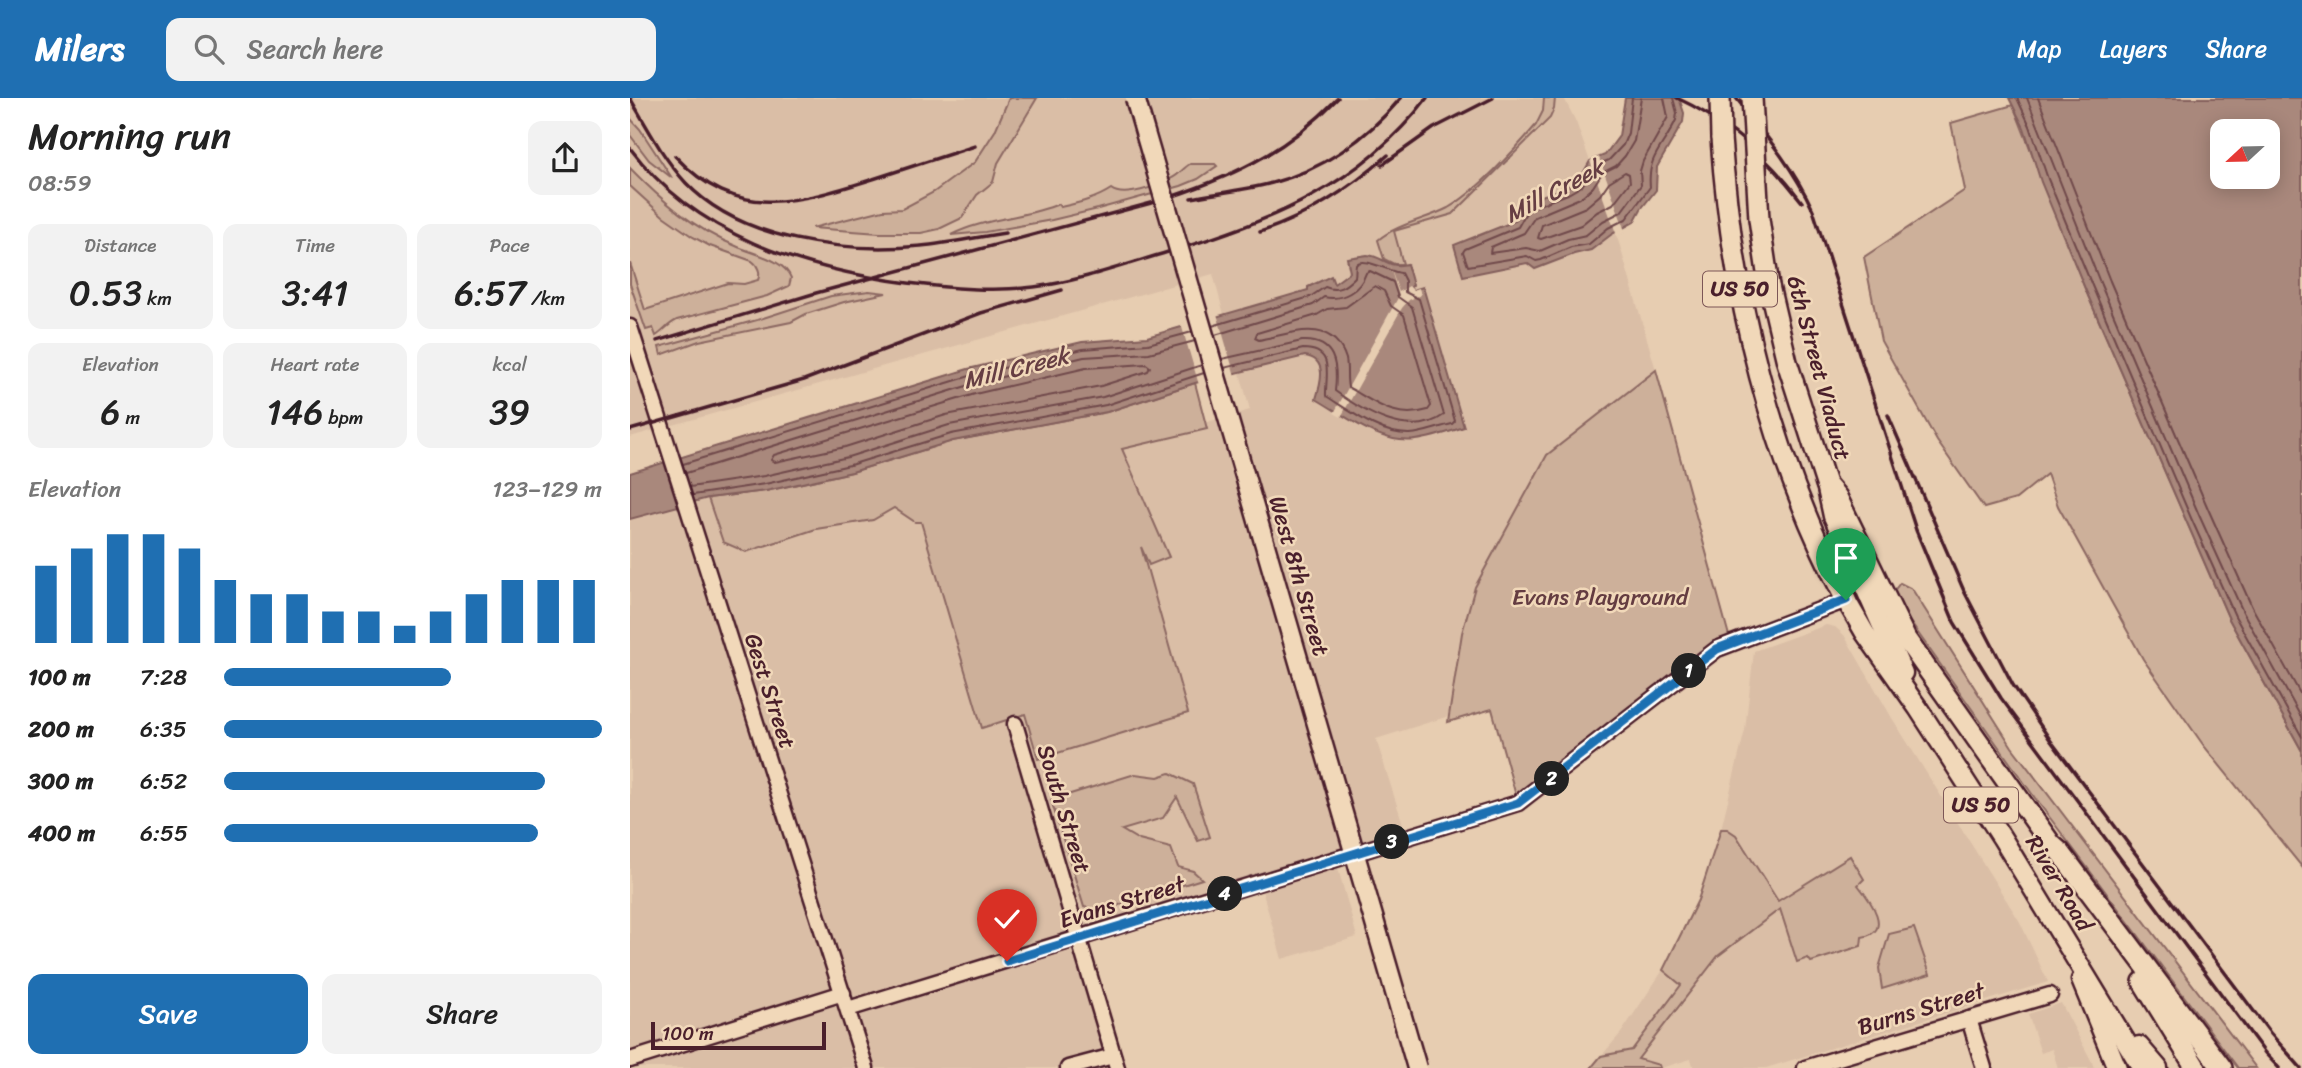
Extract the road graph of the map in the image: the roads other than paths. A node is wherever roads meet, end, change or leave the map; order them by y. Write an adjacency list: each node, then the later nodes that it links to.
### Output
1 (1135, 98): 22 (main road, West 8th Street, bridge)
2 (1720, 98): 6 (highway, US 50, bridge)
3 (1752, 98): 5 (highway, 6th Street Viaduct / US 50, bridge)
4 (630, 327): 11 (street, Gest Street)
5 (1839, 514): 7 (main road, River Road / US 50); 16 (highway, 6th Street Viaduct)
6 (1846, 600): 7 (main road, River Road / US 50); 9 (street, Evans Street)
7 (1918, 708): 10 (main road, River Road / US 50)
8 (1015, 724): 9 (street, South Street)
9 (1079, 940): 13 (street, Evans Street); 18 (street, South Street)
10 (2067, 944): 14 (main road, River Road / US 50); 25 (main road)
11 (843, 993): 13 (street, Gest Street); 17 (street)
12 (2050, 995): 15 (street, Burns Street)
13 (848, 1009): 20 (street, Gest Street)
14 (2111, 1014): 26 (main road, River Road / US 50); 27 (main road, River Road / US 50)
15 (1969, 1019): 19 (street, Burns Street); 24 (street)
16 (2189, 1038): 28 (highway); 29 (highway)
17 (630, 1060)
18 (1115, 1062): 21 (street)
19 (1826, 1065): 23 (street, Burns Street)
20 (866, 1068)
21 (1068, 1068)
22 (1417, 1068)
23 (1805, 1068)
24 (1984, 1068)
25 (2117, 1068)
26 (2142, 1068)
27 (2158, 1068)
28 (2196, 1068)
29 (2222, 1068)

